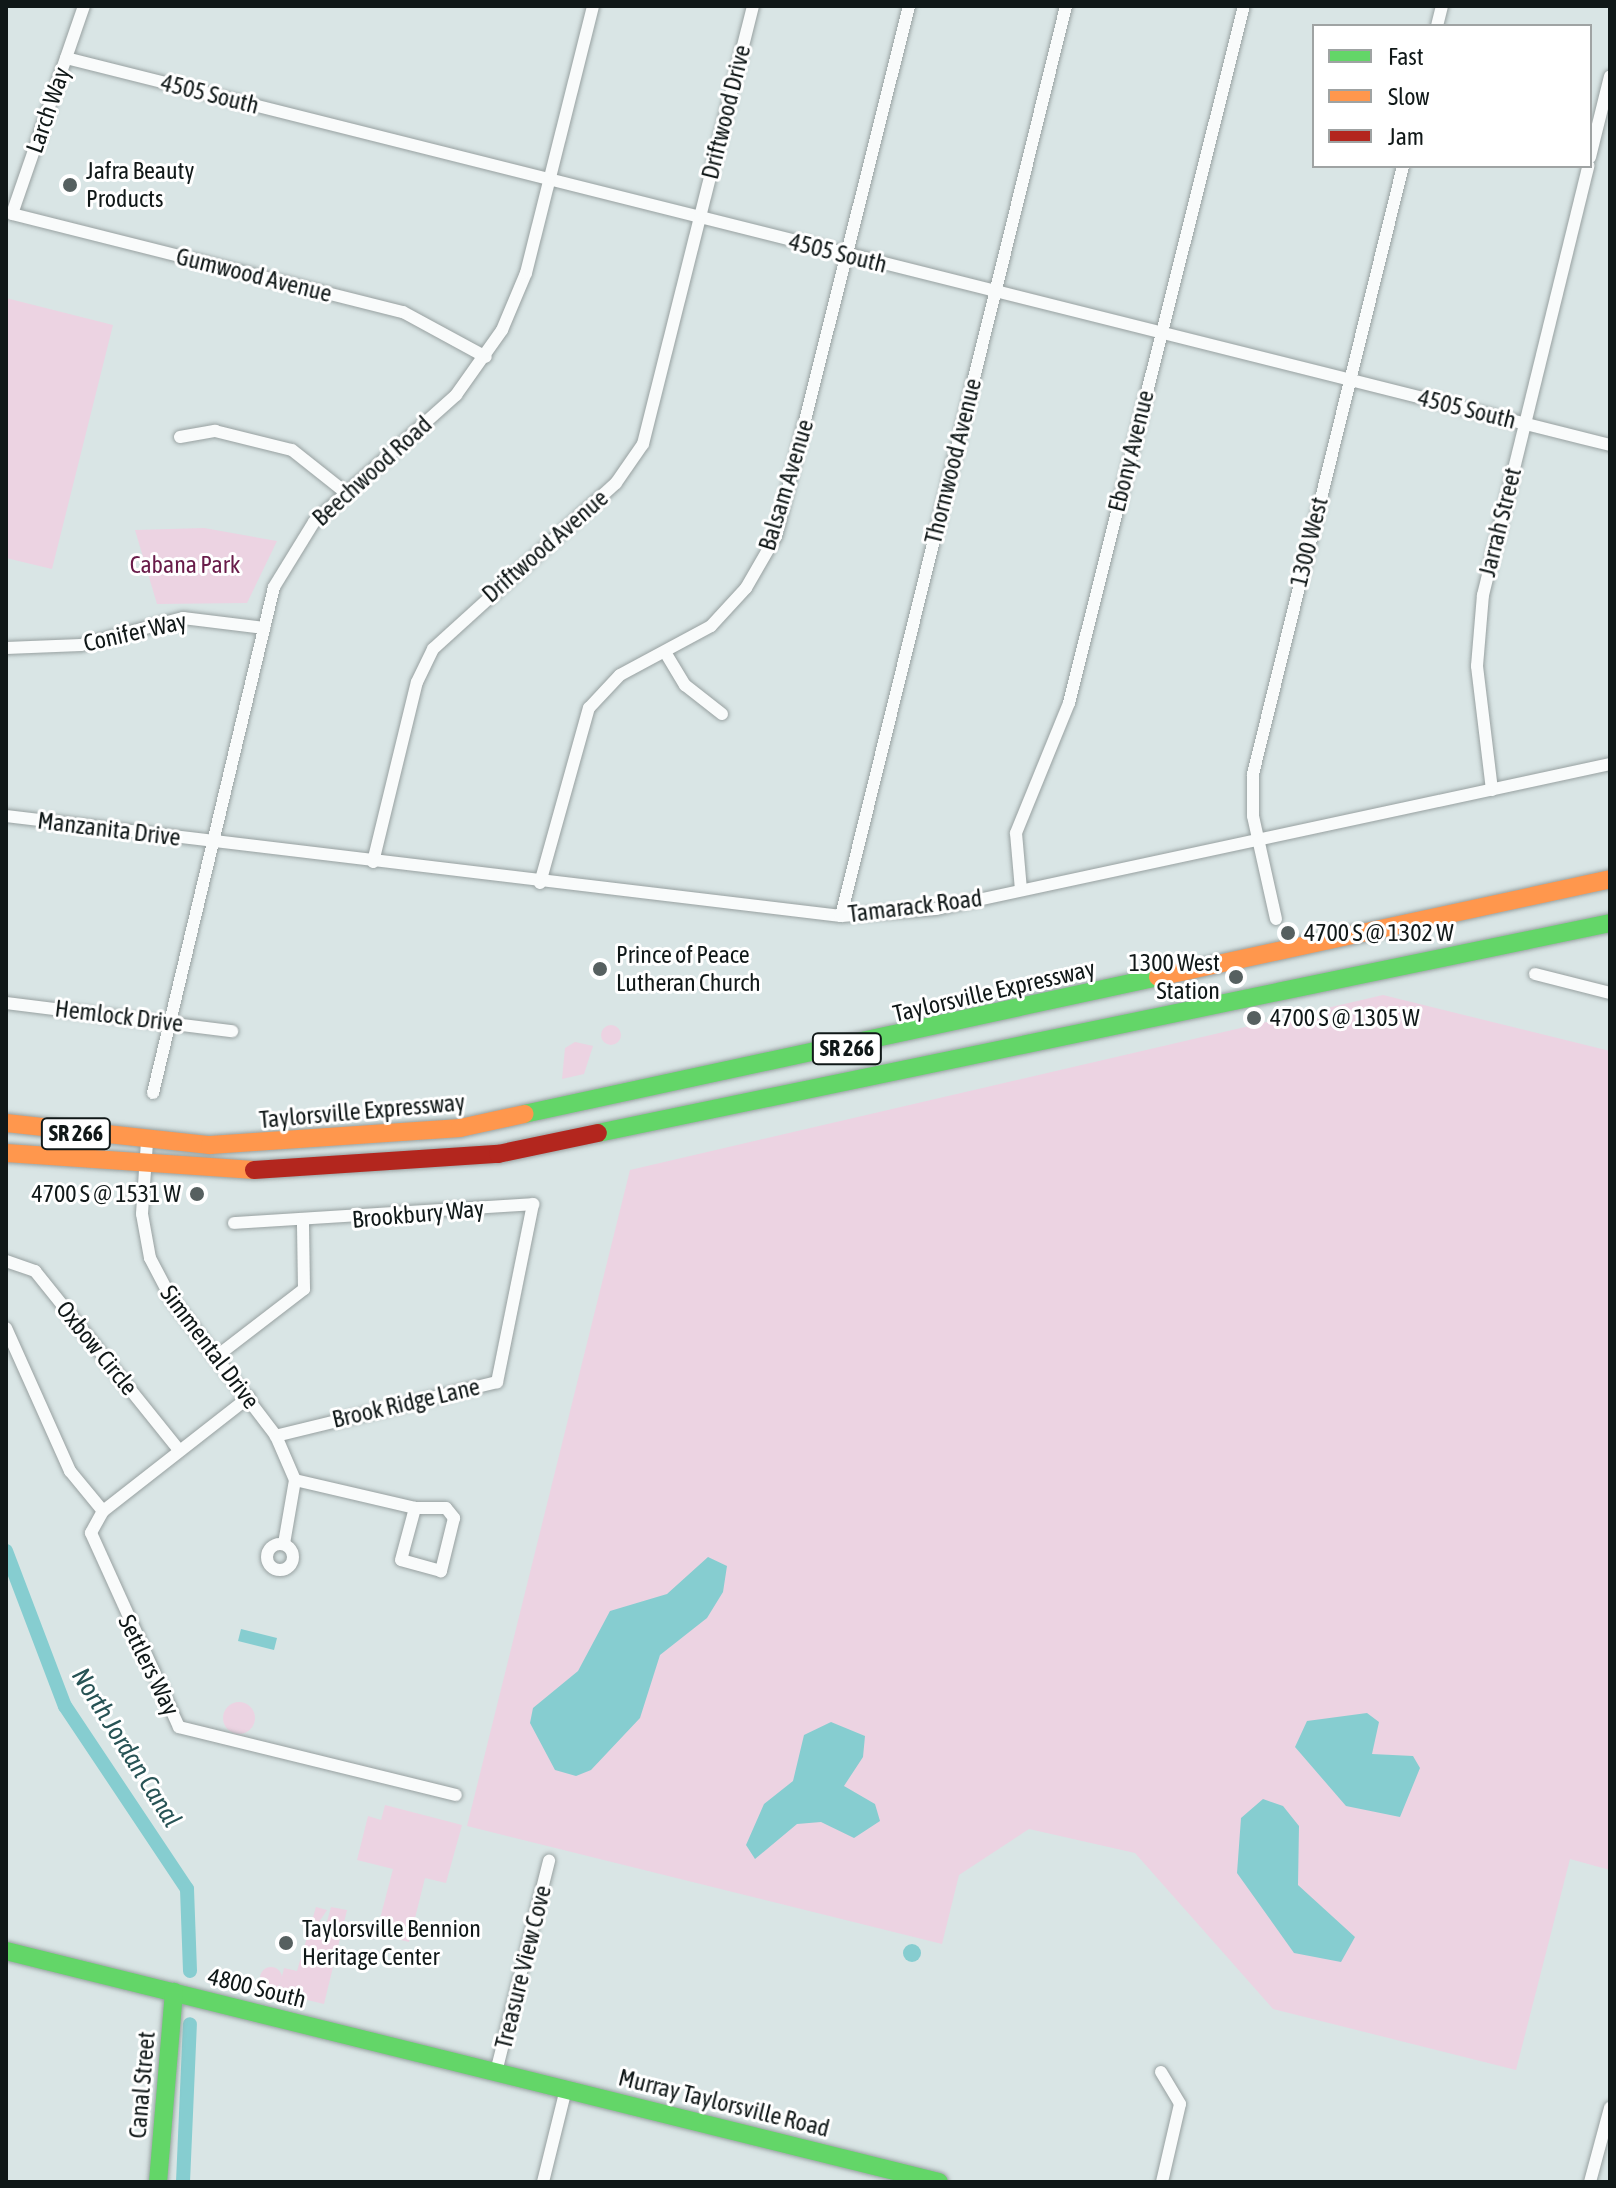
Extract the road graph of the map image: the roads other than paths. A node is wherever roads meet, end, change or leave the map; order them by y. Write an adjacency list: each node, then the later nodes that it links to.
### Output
1 (84, 6): 7 (street, Larch Way)
2 (592, 6): 12 (street, Beechwood Road)
3 (753, 6): 14 (street, Driftwood Drive)
4 (909, 6): 15 (street, Balsam Avenue)
5 (1066, 6): 16 (street, Thornwood Avenue)
6 (1244, 6): 17 (street, Ebony Avenue)
7 (66, 58): 12 (street, 4505 South); 13 (street, Larch Way)
8 (1610, 76): 9 (street)
9 (1592, 149)
10 (1402, 168): 19 (street, 1300 West)
11 (1588, 168): 20 (street, Jarrah Street)
12 (551, 179): 14 (street, 4505 South); 18 (street, Beechwood Road)
13 (12, 214): 18 (street, Gumwood Avenue)
14 (700, 218): 15 (street, 4505 South); 33 (street, Driftwood Avenue)
15 (847, 255): 16 (street, 4505 South); 26 (street, Balsam Avenue)
16 (995, 293): 17 (street, 4505 South); 37 (street, Thornwood Avenue)
17 (1160, 334): 19 (street, 4505 South); 36 (street, Ebony Avenue)
18 (486, 357): 23 (street, Beechwood Road)
19 (1349, 381): 20 (street, 4505 South); 31 (street, 1300 West)
20 (1524, 423): 22 (street, 4505 South); 29 (street, Jarrah Street)
21 (180, 437): 23 (street)
22 (1610, 445)
23 (345, 492): 24 (street, Beechwood Road)
24 (264, 628): 25 (street, Conifer Way); 32 (street, Beechwood Road)
25 (6, 648)
26 (665, 652): 27 (street); 35 (street, Balsam Avenue)
27 (722, 714)
28 (1610, 764): 29 (street, Tamarack Road)
29 (1492, 790): 31 (street, Tamarack Road)
30 (6, 816): 32 (street, Manzanita Drive)
31 (1258, 840): 36 (street, Tamarack Road); 38 (street, 1300 West)
32 (211, 842): 33 (street, Tamarack Road); 43 (street, Beechwood Road)
33 (373, 862): 35 (street, Tamarack Road)
34 (1610, 879): 47 (main road, Taylorsville Expressway / SR 266)
35 (540, 883): 37 (street, Tamarack Road)
36 (1021, 890): 37 (street, Tamarack Road)
37 (841, 916)
38 (1276, 919)
39 (1610, 923): 49 (main road, SR 266)
40 (1535, 974): 41 (street)
41 (1610, 993)
42 (6, 1003): 43 (street, Hemlock Drive)
43 (166, 1022): 44 (street, Hemlock Drive); 45 (street, Beechwood Road)
44 (232, 1031)
45 (153, 1093)
46 (6, 1123): 47 (main road, SR 266)
47 (147, 1142): 49 (street, Simmental Drive)
48 (6, 1153): 49 (main road, SR 266)
49 (145, 1167): 55 (street, Simmental Drive)
50 (533, 1204): 51 (street, Brookbury Way); 57 (street, Brook Ridge Lane)
51 (303, 1222): 52 (street, Brookbury Way); 55 (street)
52 (234, 1223)
53 (6, 1261): 58 (street, Oxbow Circle)
54 (6, 1328): 61 (street)
55 (217, 1356): 56 (street, Simmental Drive)
56 (249, 1397): 57 (street, Simmental Drive); 58 (street)
57 (276, 1436): 59 (street, Simmental Drive)
58 (179, 1450): 61 (street)
59 (295, 1480): 60 (street); 62 (street)
60 (415, 1508): 60 (street)
61 (103, 1511): 63 (street, Settlers Way)
62 (284, 1544)
63 (456, 1795)
64 (549, 1861): 67 (street, Treasure View Cove)
65 (6, 1951): 66 (main road, 4800 South)
66 (174, 1992): 67 (main road, 4800 South); 71 (main road, Canal Street)
67 (496, 2072): 69 (main road, Murray Taylorsville Road)
68 (1161, 2072): 74 (street)
69 (566, 2089): 72 (street); 73 (main road, Murray Taylorsville Road)
70 (1610, 2108): 75 (street)
71 (158, 2182)
72 (543, 2182)
73 (939, 2182)
74 (1162, 2182)
75 (1590, 2182)

